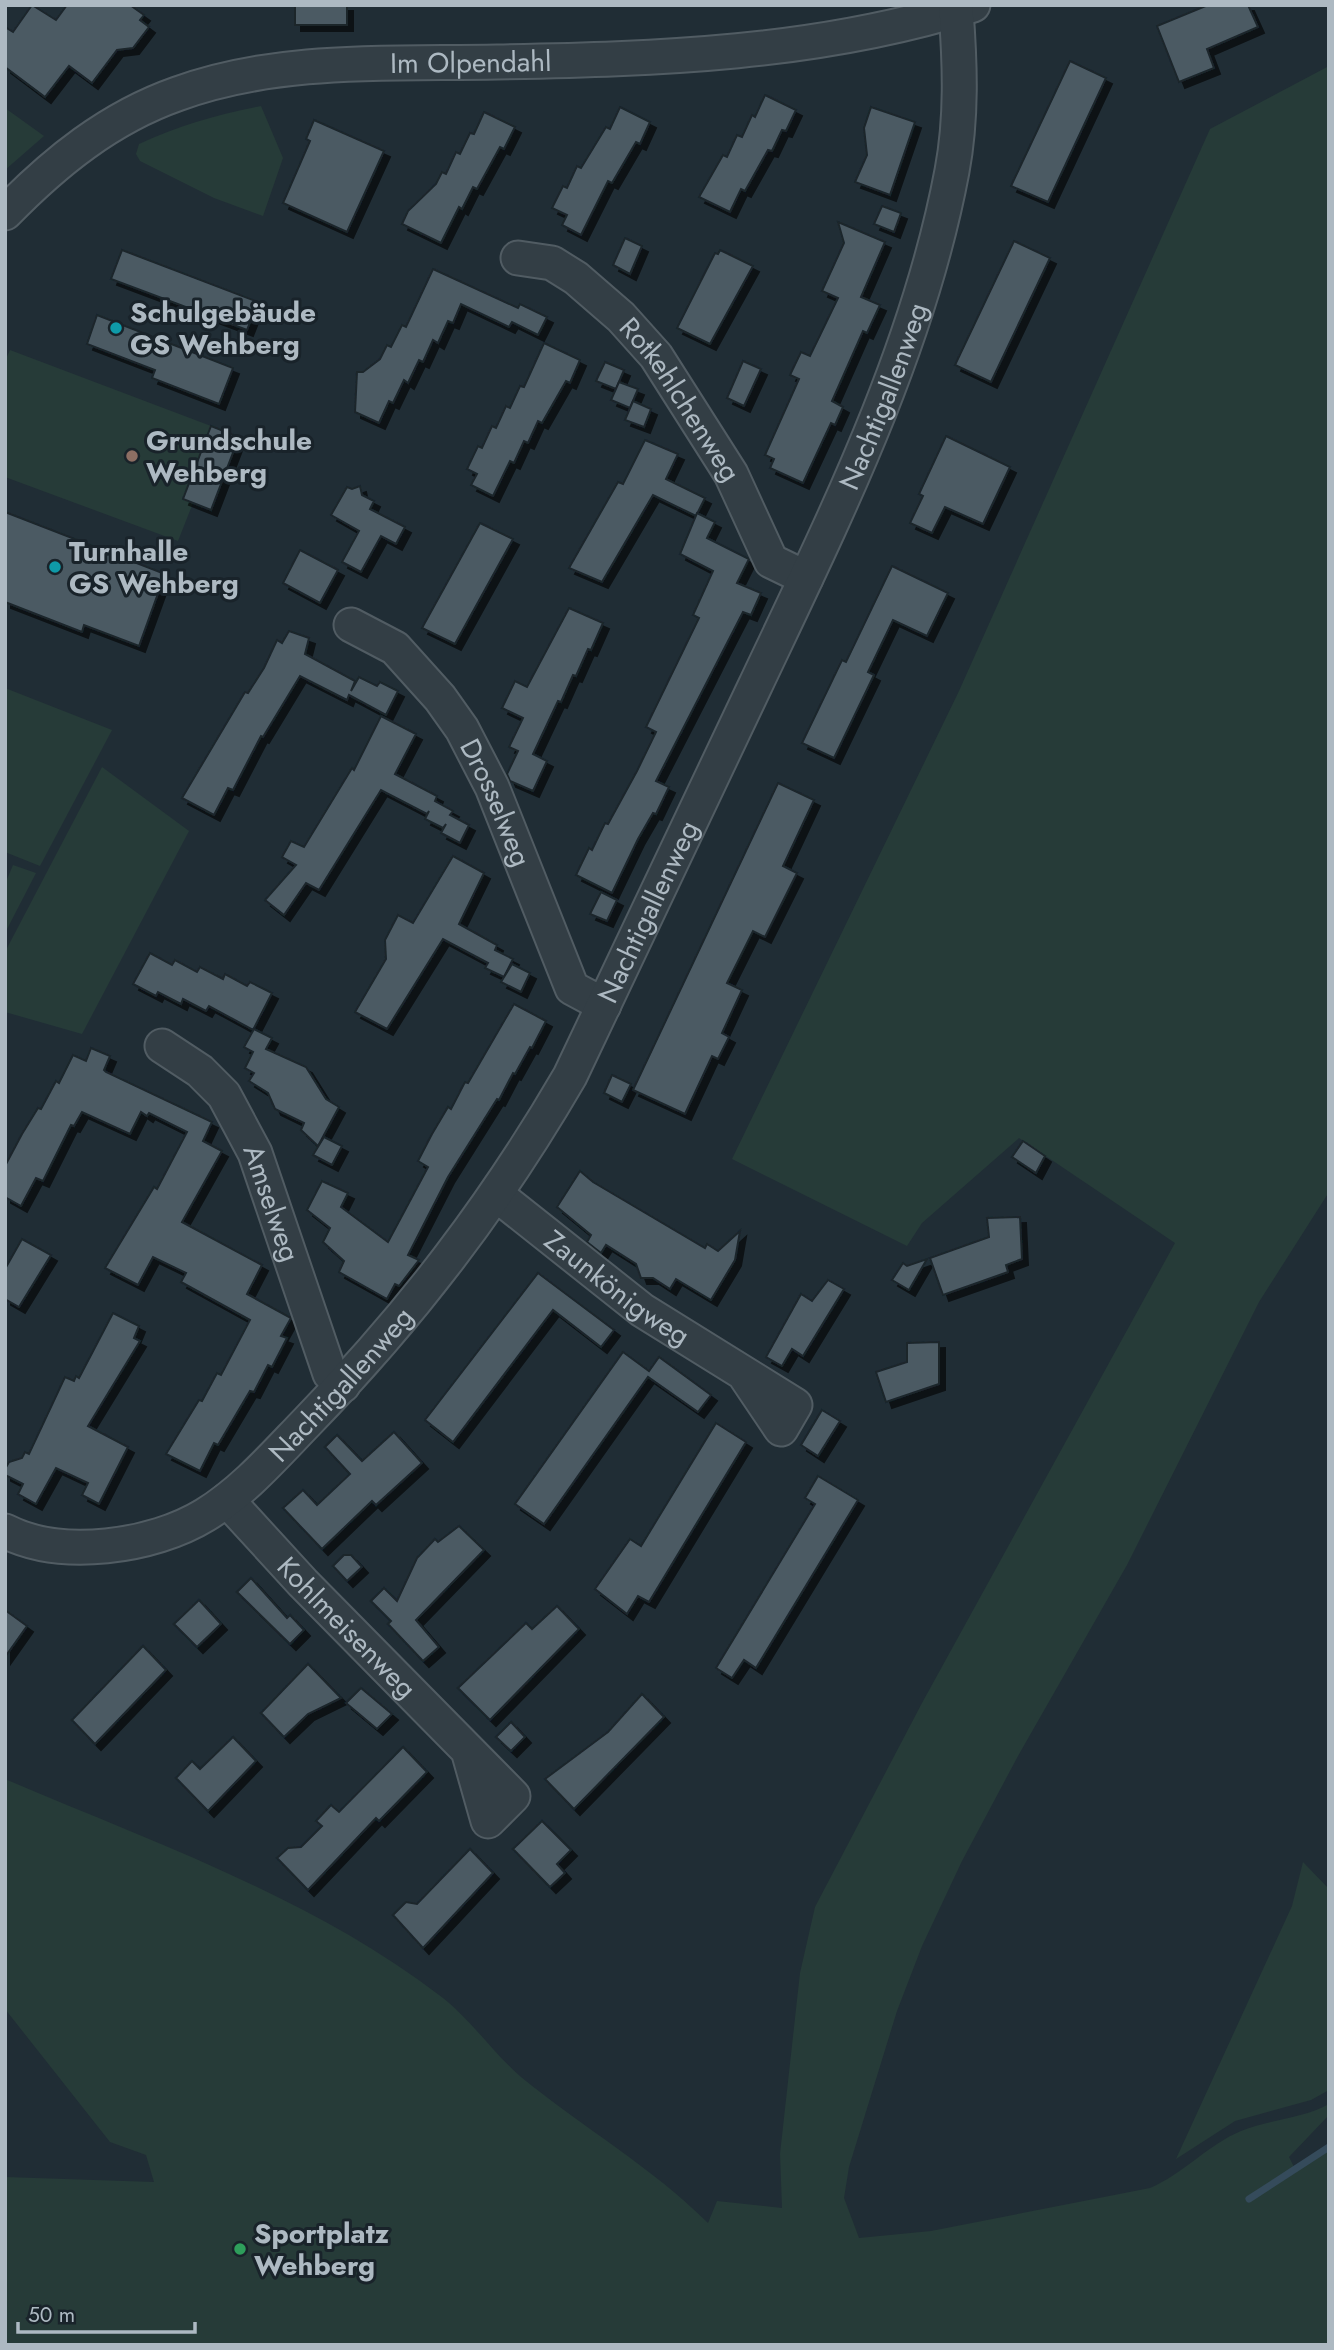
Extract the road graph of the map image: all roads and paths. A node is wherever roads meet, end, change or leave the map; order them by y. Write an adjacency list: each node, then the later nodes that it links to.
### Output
1 (965, 8): 2 (street, Im Olpendahl); 4 (street, Nachtigallenweg)
2 (5, 213)
3 (518, 258): 4 (street, Rotkehlchenweg)
4 (806, 578): 6 (street, Nachtigallenweg)
5 (351, 625): 6 (street, Drosselweg)
6 (604, 1004): 8 (street, Nachtigallenweg)
7 (162, 1046): 10 (street, Amselweg)
8 (497, 1195): 9 (street, Zaunkönigweg); 10 (street, Nachtigallenweg)
9 (744, 1374)
10 (343, 1385): 11 (street, Nachtigallenweg)
11 (227, 1500): 12 (street, Nachtigallenweg); 13 (street, Kohlmeisenweg)
12 (5, 1531)
13 (469, 1754)

